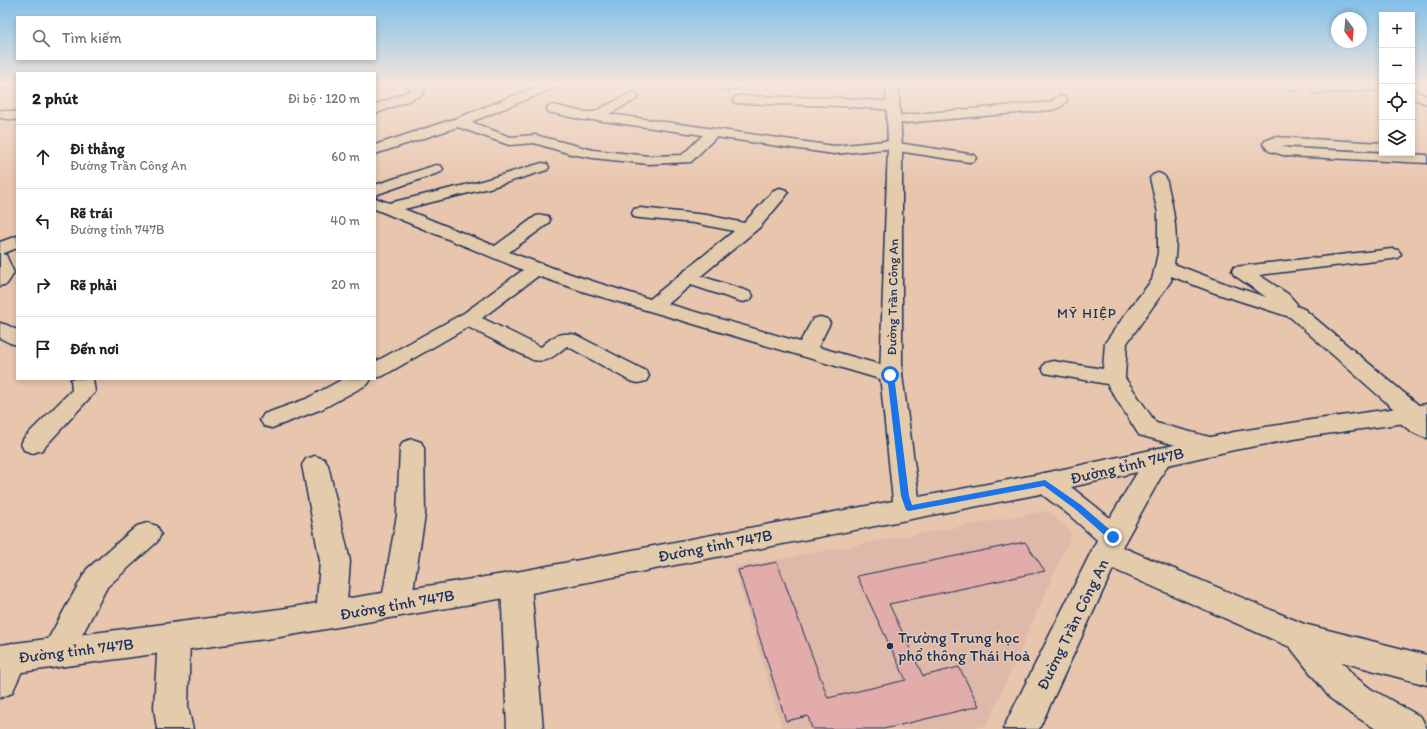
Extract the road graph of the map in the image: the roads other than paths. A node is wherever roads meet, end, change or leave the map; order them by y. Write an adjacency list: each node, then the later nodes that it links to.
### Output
1 (467, 118): 4 (street)
2 (610, 118): 5 (street)
3 (893, 118): 6 (street, Đường Trần Công An)
4 (458, 122): 5 (street); 10 (street)
5 (713, 133): 6 (street)
6 (895, 146): 12 (street); 44 (street, Đường Trần Công An)
7 (1379, 146): 13 (street)
8 (1415, 148): 9 (street)
9 (1427, 149)
10 (376, 150)
11 (1415, 150): 13 (street)
12 (969, 158)
13 (1427, 159)
14 (542, 166): 19 (street)
15 (436, 169): 17 (street)
16 (1158, 178): 28 (street)
17 (376, 190)
18 (780, 193): 22 (street)
19 (382, 206): 25 (street)
20 (640, 213): 22 (street)
21 (542, 220): 25 (street)
22 (747, 229): 32 (street)
23 (16, 241): 24 (street)
24 (0, 249)
25 (497, 252): 29 (street)
26 (1392, 254): 30 (street)
27 (0, 259): 33 (street)
28 (1164, 267): 31 (street); 46 (street)
29 (536, 269): 35 (street); 37 (street)
30 (1241, 271): 31 (street); 36 (street)
31 (1188, 276): 36 (street)
32 (688, 278): 34 (street); 35 (street)
33 (0, 280)
34 (743, 296)
35 (655, 305): 41 (street)
36 (1296, 313): 49 (street)
37 (471, 317): 43 (street); 45 (street)
38 (820, 323): 41 (street)
39 (0, 329): 40 (street)
40 (16, 338)
41 (806, 350): 44 (street)
42 (1053, 368): 46 (street)
43 (376, 370)
44 (890, 375): 57 (street, Đường Trần Công An)
45 (638, 376)
46 (1114, 378): 52 (street)
47 (82, 380): 51 (street)
48 (358, 380): 50 (street)
49 (1418, 418): 52 (street, Đường tỉnh 747B)
50 (272, 420)
51 (33, 444)
52 (1212, 446): 54 (street, Đường tỉnh 747B)
53 (412, 448): 61 (street)
54 (1159, 457): 56 (street, Đường tỉnh 747B); 59 (street, Đường Trần Công An)
55 (315, 465): 62 (street)
56 (1045, 483): 57 (street, Đường tỉnh 747B); 59 (street)
57 (909, 508): 60 (street, Đường tỉnh 747B)
58 (147, 534): 65 (street)
59 (1109, 545): 64 (street); 70 (street, Đường Trần Công An)
60 (516, 584): 61 (street, Đường tỉnh 747B); 69 (street)
61 (396, 604): 62 (street, Đường tỉnh 747B)
62 (331, 615): 63 (street, Đường tỉnh 747B)
63 (174, 637): 65 (street, Đường tỉnh 747B); 68 (street)
64 (1301, 637): 67 (street); 71 (street)
65 (57, 652): 66 (street, Đường tỉnh 747B)
66 (4, 667)
67 (1427, 670)
68 (175, 729)
69 (525, 729)
70 (1021, 729)
71 (1409, 729)

